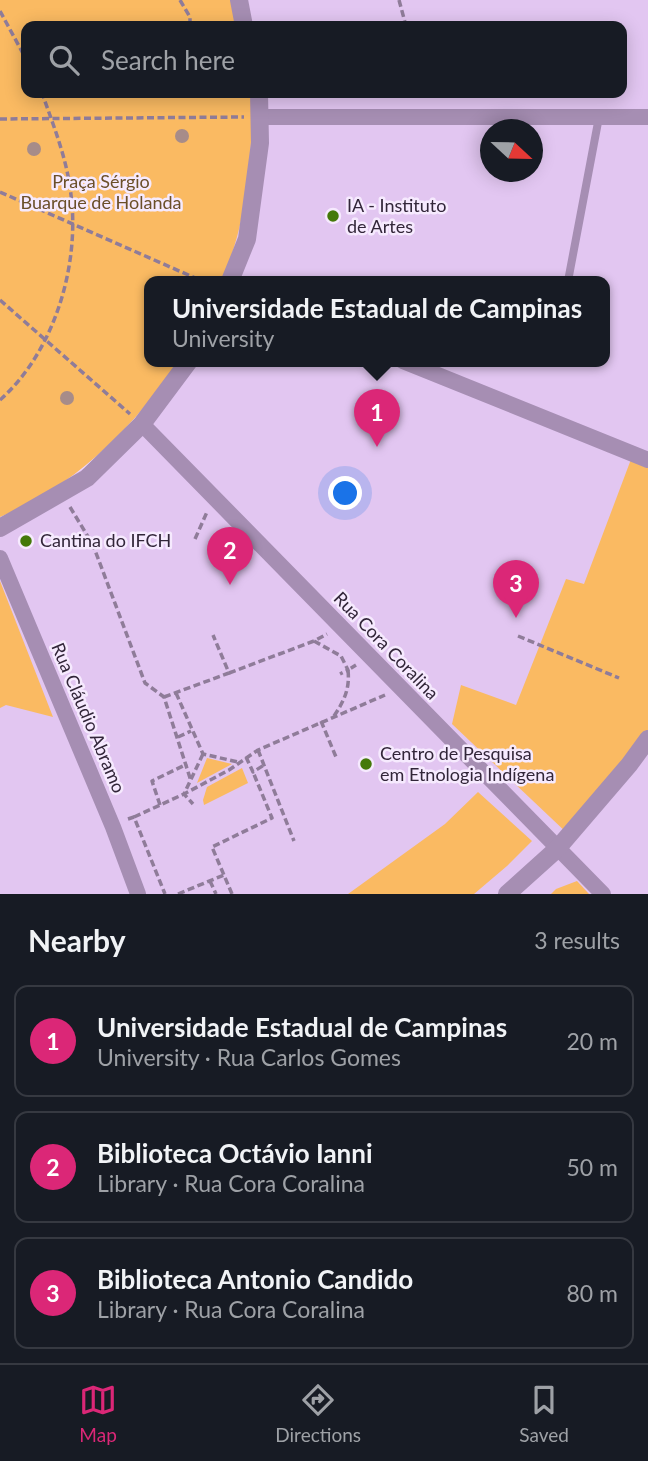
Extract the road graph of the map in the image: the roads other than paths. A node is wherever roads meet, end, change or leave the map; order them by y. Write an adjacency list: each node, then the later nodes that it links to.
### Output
1 (239, 0): 2 (street)
2 (243, 21)
3 (258, 98): 4 (street)
4 (260, 117): 5 (street); 7 (street)
5 (599, 117): 6 (street); 8 (lane)
6 (648, 117)
7 (232, 276)
8 (569, 276)
9 (185, 367): 11 (street)
10 (418, 367): 12 (street)
11 (142, 424): 13 (street); 16 (street, Rua Cora Coralina)
12 (648, 460)
13 (0, 528)
14 (0, 558): 17 (street, Rua Cláudio Abramo)
15 (648, 739): 16 (street)
16 (557, 849): 18 (street); 19 (street, Rua Cora Coralina)
17 (138, 894)
18 (507, 894)
19 (603, 894)

